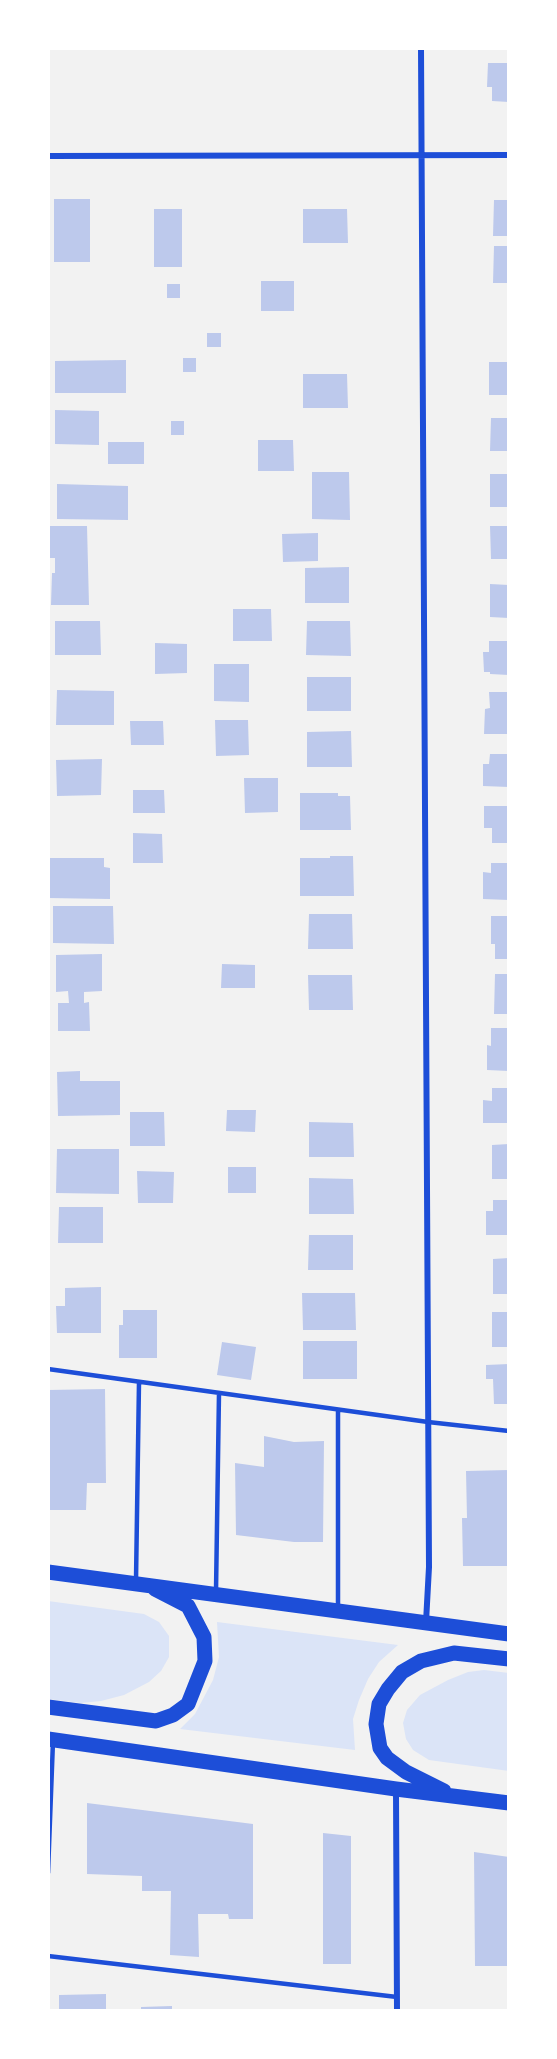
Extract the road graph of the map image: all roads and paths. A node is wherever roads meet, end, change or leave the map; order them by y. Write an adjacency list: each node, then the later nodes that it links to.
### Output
1 (421, 48): 4 (street)
2 (509, 155): 4 (street)
3 (48, 156): 4 (street)
4 (421, 156): 9 (street)
5 (48, 1369): 6 (lane)
6 (139, 1382): 7 (lane); 12 (lane)
7 (219, 1393): 8 (lane); 13 (lane)
8 (338, 1410): 9 (lane); 14 (lane)
9 (428, 1422): 10 (lane); 15 (street)
10 (509, 1431)
11 (48, 1572): 12 (main road)
12 (141, 1584): 13 (main road); 18 (main road)
13 (216, 1594): 14 (main road)
14 (338, 1611): 15 (main road)
15 (426, 1623): 16 (main road)
16 (509, 1634)
17 (509, 1659): 21 (main road)
18 (48, 1707)
19 (51, 1740): 20 (main road); 23 (lane)
20 (396, 1789): 21 (main road); 25 (street)
21 (456, 1797): 22 (main road)
22 (509, 1803)
23 (48, 1873)
24 (48, 1956): 25 (lane)
25 (397, 1997): 26 (street)
26 (397, 2011)

